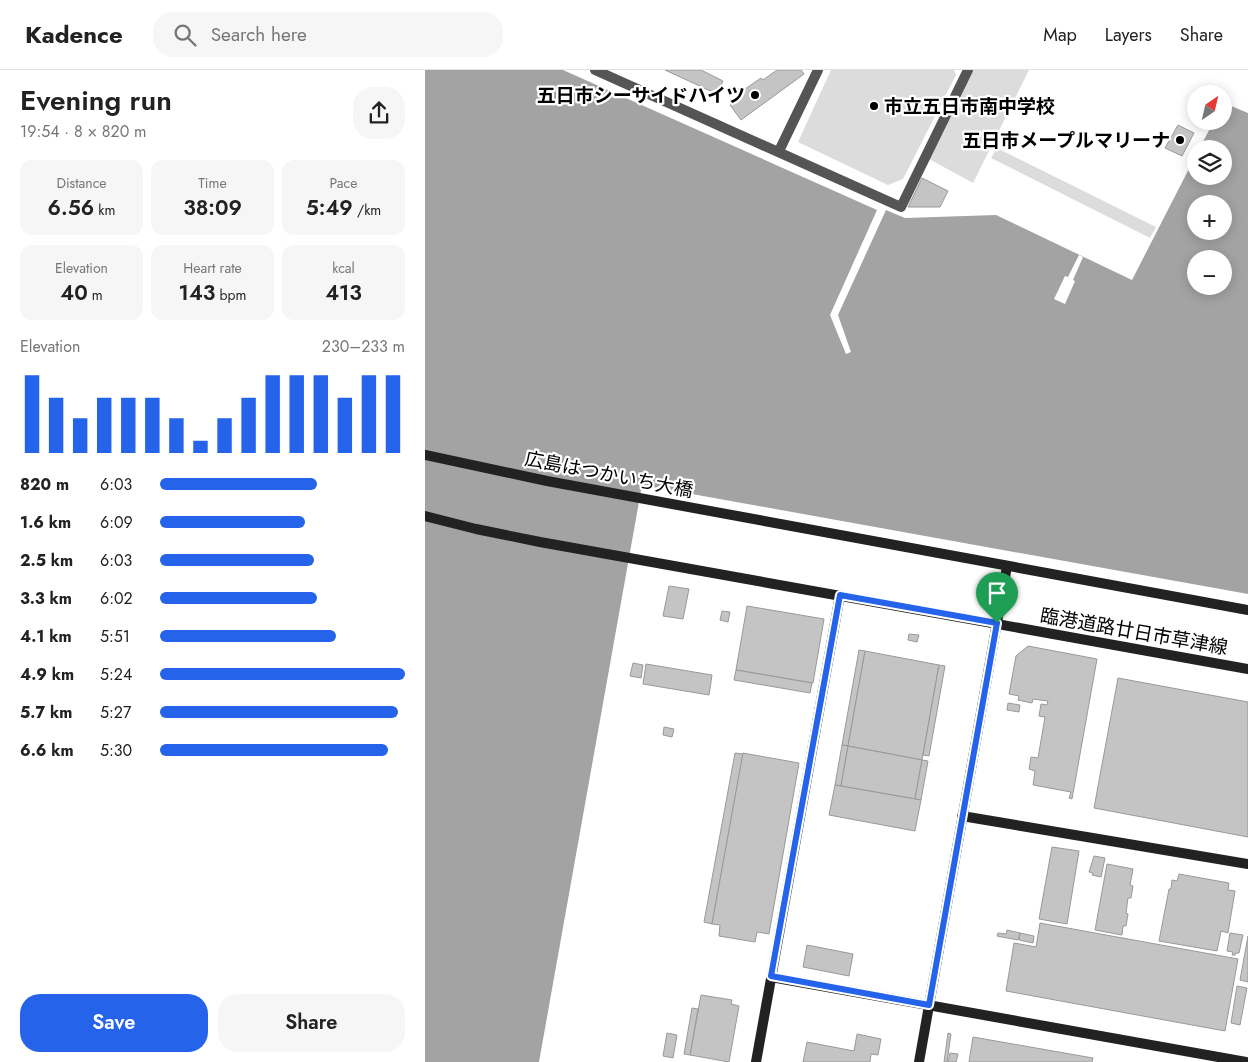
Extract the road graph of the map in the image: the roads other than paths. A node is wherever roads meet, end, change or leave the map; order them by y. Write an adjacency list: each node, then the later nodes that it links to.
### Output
1 (595, 70): 4 (street)
2 (818, 70): 4 (street)
3 (968, 70): 4 (street)
4 (779, 151)
5 (425, 455): 7 (street, 広島はつかいち大橋)
6 (425, 516): 8 (street, 臨港道路廿日市草津線)
7 (1007, 566): 9 (street); 10 (street)
8 (840, 595): 10 (street, 臨港道路廿日市草津線); 14 (street)
9 (1248, 610)
10 (997, 623): 11 (street, 臨港道路廿日市草津線); 12 (street)
11 (1248, 669)
12 (962, 816): 13 (street); 15 (street)
13 (1248, 864)
14 (771, 976): 15 (street); 16 (street)
15 (929, 1005): 17 (street); 18 (street)
16 (756, 1062)
17 (919, 1062)
18 (1246, 1062)

